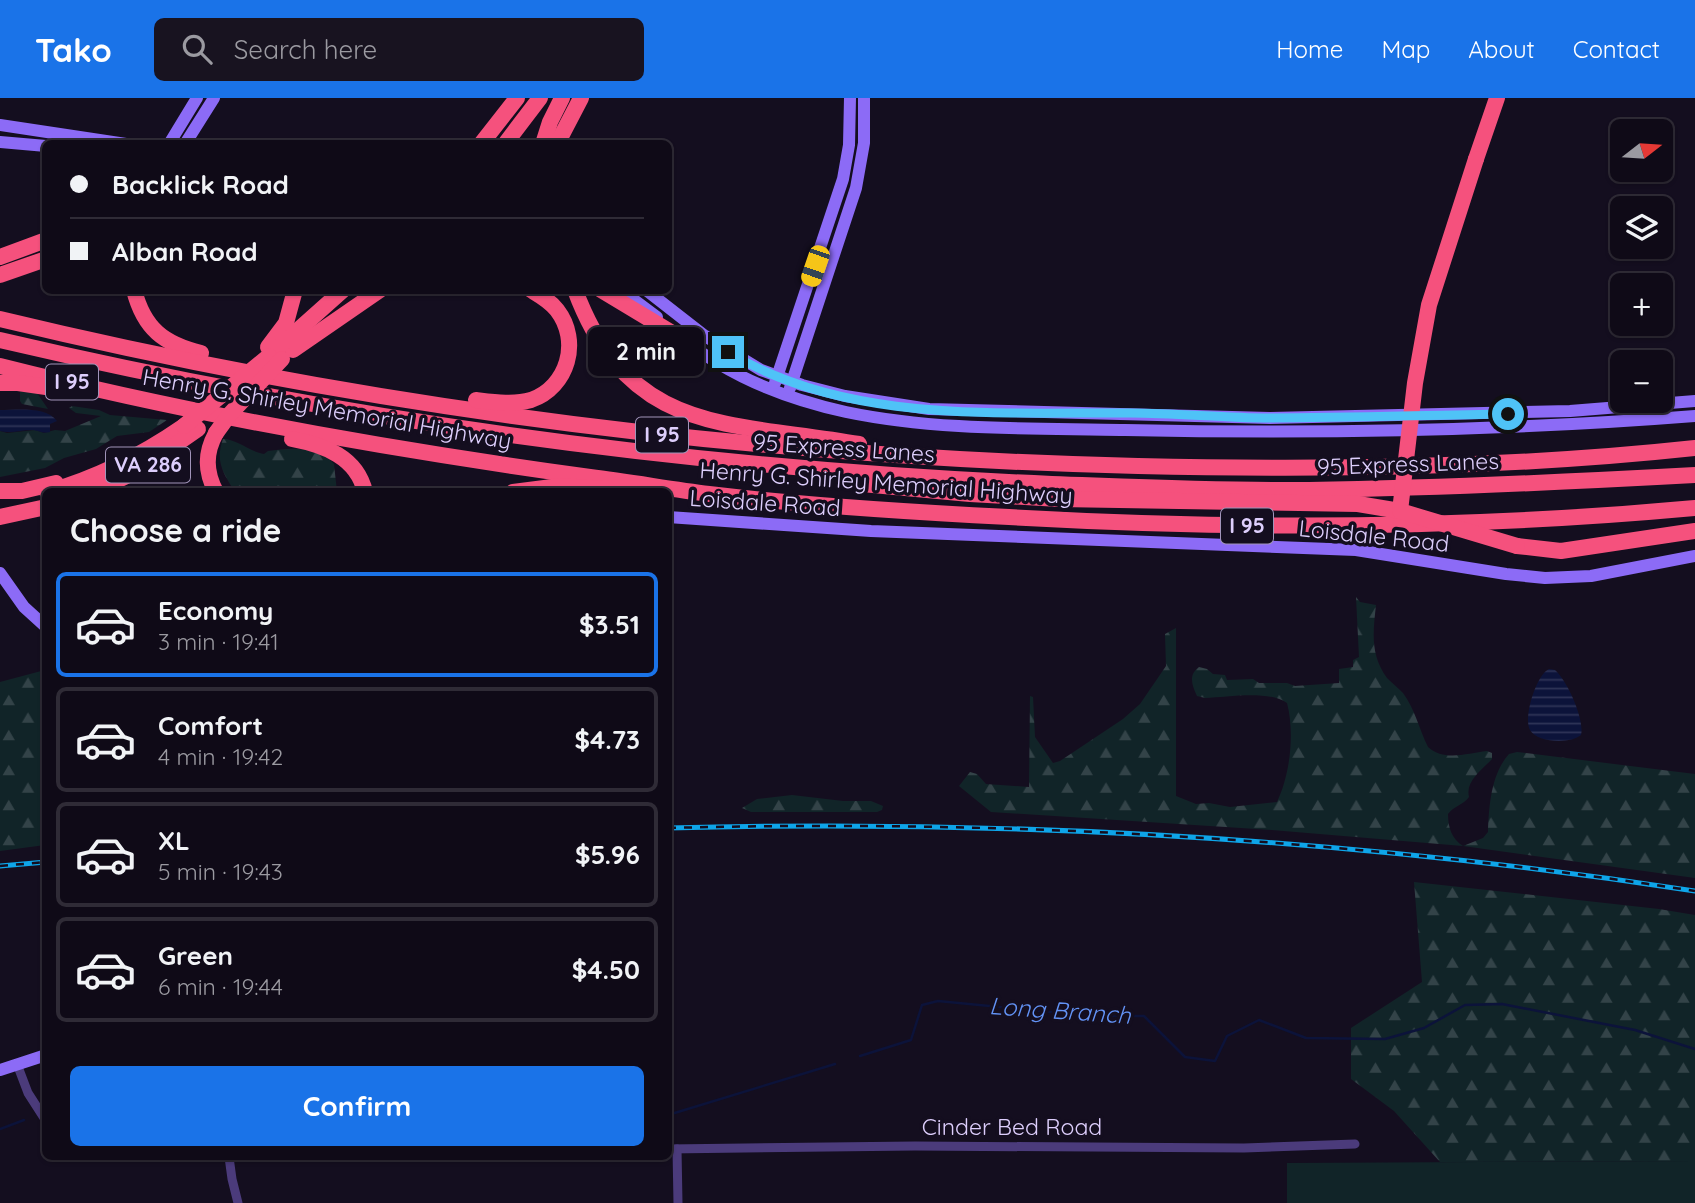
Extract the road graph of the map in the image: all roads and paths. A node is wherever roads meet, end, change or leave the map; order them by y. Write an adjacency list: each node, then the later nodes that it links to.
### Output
1 (197, 98): 12 (main road)
2 (214, 98): 13 (main road)
3 (517, 98): 14 (highway)
4 (540, 98): 15 (highway)
5 (562, 98): 16 (highway)
6 (581, 98): 17 (highway)
7 (850, 98): 40 (main road)
8 (864, 98): 41 (main road)
9 (1497, 98): 68 (highway, bridge)
10 (0, 125): 11 (main road)
11 (99, 140)
12 (172, 140)
13 (188, 140)
14 (484, 140)
15 (508, 140)
16 (544, 140)
17 (559, 140)
18 (0, 142): 19 (main road)
19 (42, 146)
20 (42, 241): 21 (highway)
21 (0, 257)
22 (42, 260): 23 (highway)
23 (0, 275)
24 (135, 294): 39 (highway)
25 (294, 294): 37 (highway)
26 (339, 294): 37 (highway, VA 286)
27 (355, 294): 37 (highway, VA 286)
28 (374, 294): 37 (highway)
29 (537, 294): 45 (highway)
30 (577, 294): 52 (highway)
31 (608, 294): 36 (highway)
32 (626, 294): 36 (main road)
33 (651, 294): 40 (main road)
34 (0, 319): 39 (highway, Henry G. Shirley Memorial Highway / I 95)
35 (0, 340): 53 (highway, 95 Express Lanes)
36 (684, 340): 43 (main road)
37 (277, 355): 50 (highway, VA 286, bridge); 50 (highway, VA 286, bridge); 59 (highway, bridge)
38 (0, 366): 46 (highway, Henry G. Shirley Memorial Highway / I 95)
39 (259, 374): 45 (highway, Henry G. Shirley Memorial Highway / I 95)
40 (778, 376): 41 (main road); 43 (main road)
41 (792, 382): 44 (main road); 47 (main road)
42 (0, 383): 46 (highway)
43 (773, 389): 44 (main road)
44 (788, 395): 48 (main road)
45 (384, 397): 52 (highway, Henry G. Shirley Memorial Highway / I 95)
46 (143, 399): 49 (highway, Henry G. Shirley Memorial Highway / I 95)
47 (1695, 401)
48 (1695, 416)
49 (234, 418): 56 (highway, Henry G. Shirley Memorial Highway / I 95); 60 (highway)
50 (191, 427): 54 (highway, VA 286); 58 (highway, VA 286)
51 (1695, 448): 52 (highway, Henry G. Shirley Memorial Highway / I 95)
52 (940, 458)
53 (729, 462): 55 (highway, 95 Express Lanes); 68 (highway)
54 (106, 471): 57 (highway, VA 286); 64 (highway)
55 (1695, 475)
56 (670, 487): 63 (highway); 67 (highway, Henry G. Shirley Memorial Highway / I 95)
57 (57, 488)
58 (101, 488)
59 (214, 488)
60 (363, 488)
61 (538, 488): 62 (highway)
62 (582, 488)
63 (651, 488)
64 (0, 491)
65 (42, 494): 71 (highway, VA 286)
66 (42, 508): 69 (highway, VA 286)
67 (1695, 508)
68 (1400, 511): 73 (highway, bridge)
69 (22, 512): 70 (highway); 71 (highway, VA 286)
70 (42, 513)
71 (1, 514)
72 (672, 517): 74 (main road, Loisdale Road)
73 (1695, 531)
74 (1695, 556)
75 (0, 573): 76 (main road)
76 (42, 624)
77 (42, 1056): 78 (main road)
78 (17, 1064): 79 (main road); 80 (street)
79 (0, 1070)
80 (41, 1114)
81 (1355, 1143): 82 (street, Cinder Bed Road)
82 (673, 1149): 85 (street)
83 (230, 1160): 84 (street)
84 (238, 1203)
85 (678, 1203)

